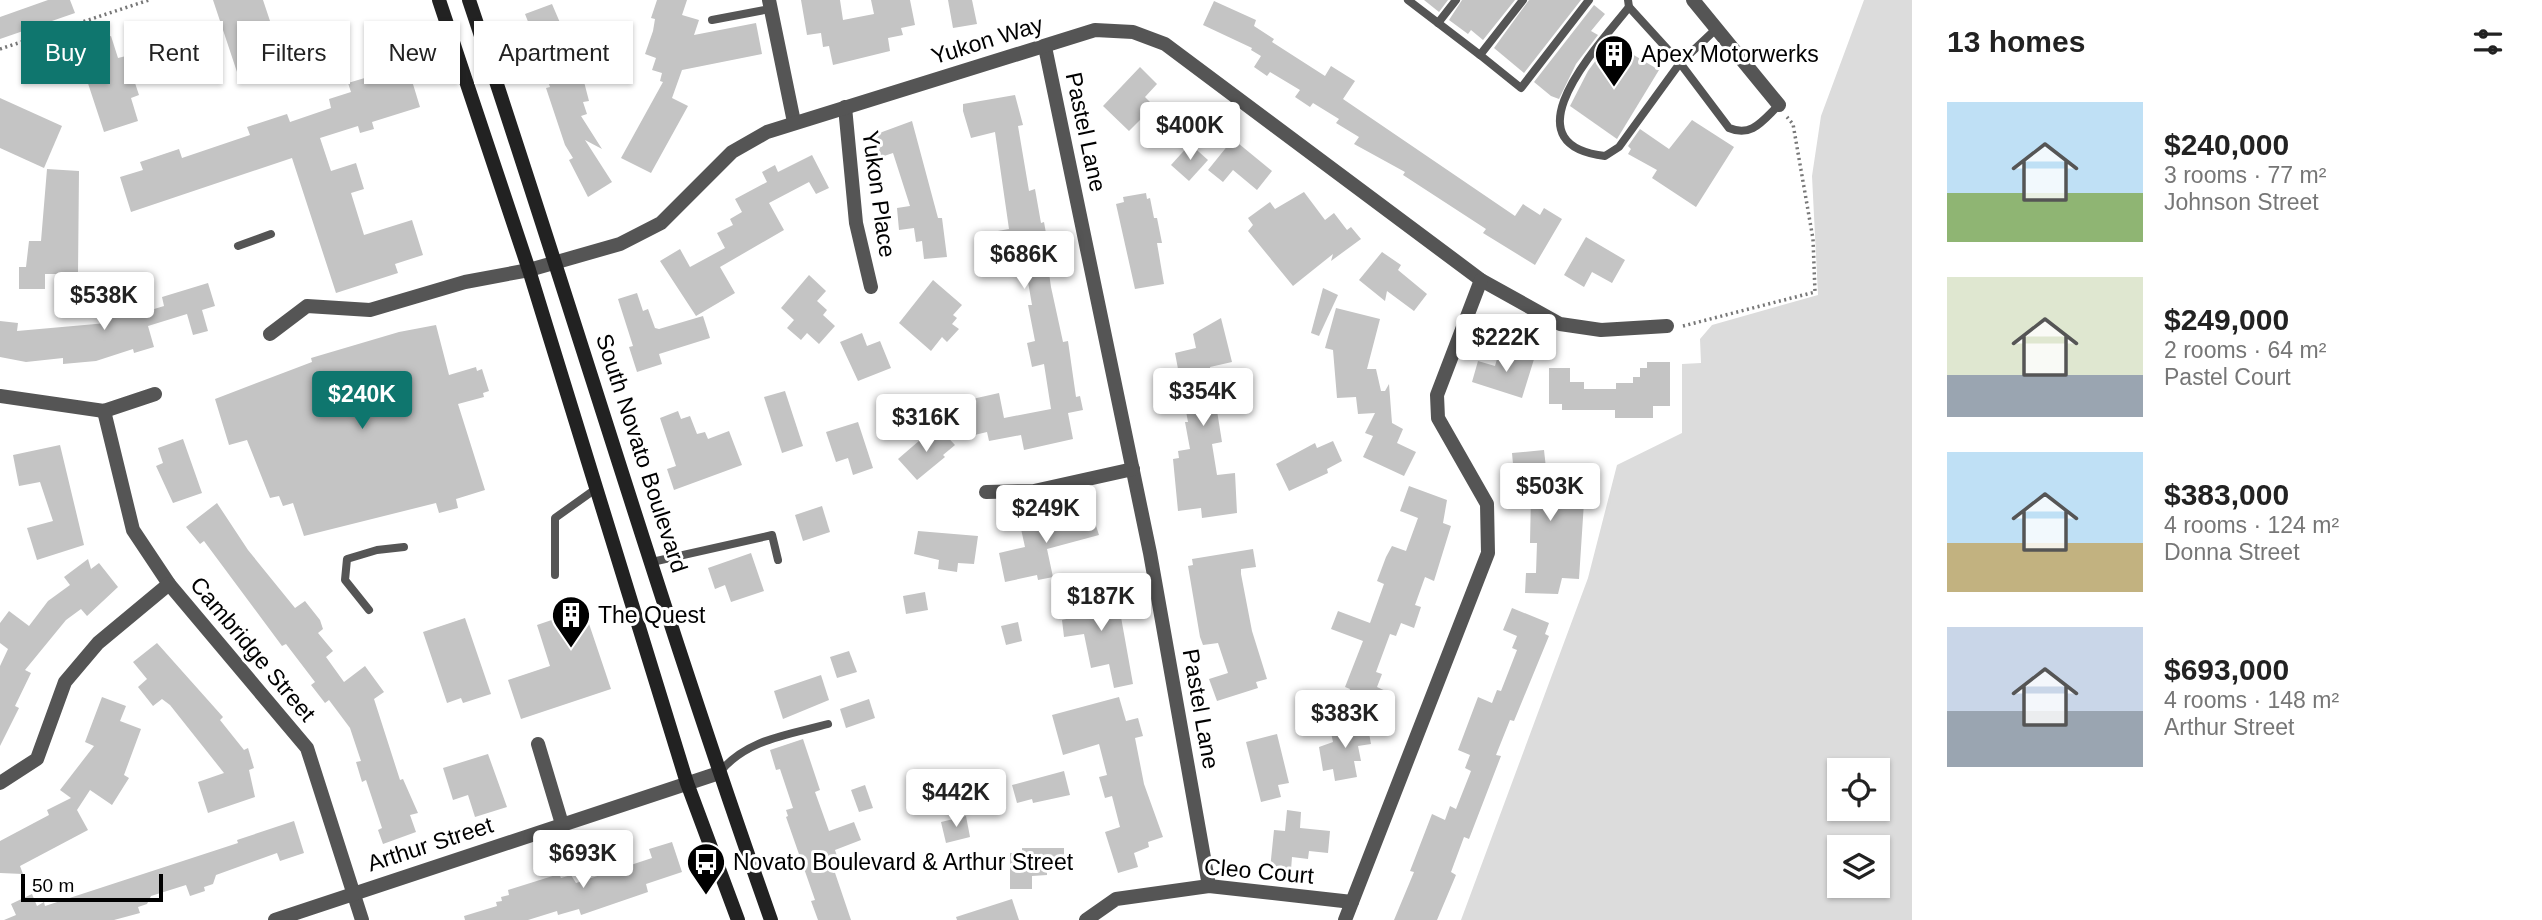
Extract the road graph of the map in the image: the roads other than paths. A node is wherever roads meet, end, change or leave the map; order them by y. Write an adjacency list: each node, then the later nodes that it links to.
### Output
1 (439, 0): 22 (main road)
2 (469, 0): 21 (main road, South Novato Boulevard)
3 (1409, 0): 11 (lane)
4 (1456, 0): 11 (lane)
5 (1523, 0): 14 (lane)
6 (1589, 0): 14 (lane)
7 (1693, 0): 12 (street)
8 (1628, 4): 15 (lane); 15 (lane)
9 (770, 5): 10 (lane); 18 (street)
10 (712, 20)
11 (1438, 23): 14 (lane)
12 (1716, 29): 15 (lane); 16 (street)
13 (1045, 47): 17 (street, Yukon Way); 23 (street, Yukon Way); 30 (street, Pastel Lane)
14 (1480, 55)
15 (1680, 63): 16 (lane)
16 (1779, 105)
17 (845, 107): 18 (street, Yukon Way); 24 (street, Yukon Place)
18 (794, 122): 21 (street, Yukon Way)
19 (271, 234): 20 (lane)
20 (238, 246)
21 (557, 261): 22 (street, Yukon Way); 35 (main road, South Novato Boulevard)
22 (529, 271): 26 (street, Yukon Way); 31 (main road)
23 (1481, 280): 25 (street, Yukon Way); 47 (street)
24 (871, 287)
25 (1667, 326)
26 (270, 334)
27 (155, 394): 29 (street)
28 (0, 396): 29 (street)
29 (104, 411): 37 (street, Cambridge Street)
30 (1133, 469): 32 (street); 45 (street, Pastel Lane)
31 (597, 488): 36 (lane); 43 (main road)
32 (986, 492)
33 (404, 547): 38 (lane)
34 (778, 560): 35 (lane)
35 (652, 562): 41 (main road, South Novato Boulevard)
36 (555, 575)
37 (169, 584): 42 (street); 46 (street, Cambridge Street)
38 (369, 610)
39 (828, 724): 41 (lane)
40 (537, 744): 44 (street)
41 (719, 772): 43 (street, Arthur Street); 51 (main road, South Novato Boulevard)
42 (0, 783)
43 (687, 783): 44 (street, Arthur Street); 50 (main road)
44 (562, 824): 46 (street, Arthur Street)
45 (1209, 886): 47 (street, Cleo Court); 52 (street, Cleo Court)
46 (353, 894): 48 (street, Arthur Street); 49 (street, Cambridge Street)
47 (1352, 902): 53 (street)
48 (275, 920)
49 (362, 920)
50 (738, 920)
51 (771, 920)
52 (1086, 920)
53 (1345, 920)

